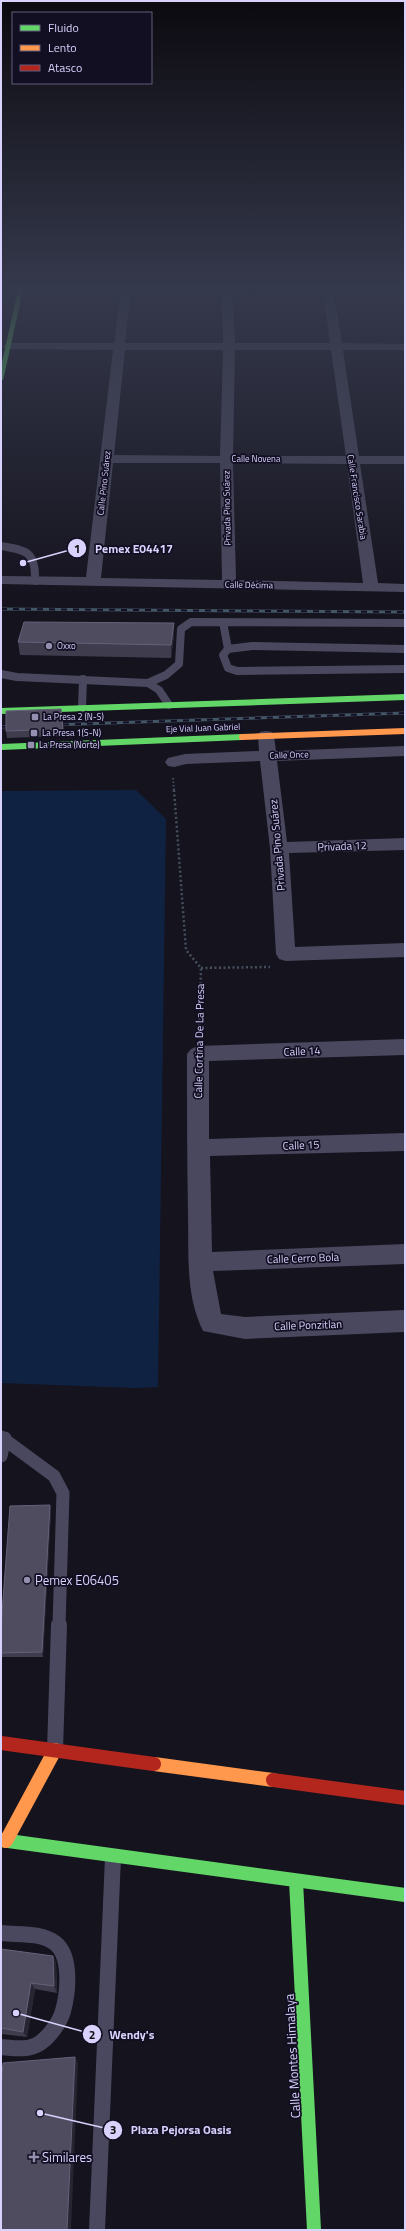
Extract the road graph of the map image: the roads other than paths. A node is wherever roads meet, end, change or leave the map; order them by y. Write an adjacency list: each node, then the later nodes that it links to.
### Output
1 (114, 392): 4 (street, Calle Pino Suárez)
2 (228, 392): 5 (street, Privada Pino Suárez)
3 (343, 392): 6 (street, Calle Francisco Sarabia)
4 (106, 459): 5 (street, Calle Novena); 11 (street, Calle Pino Suárez)
5 (226, 459): 6 (street, Calle Novena); 12 (street, Privada Pino Suárez)
6 (351, 460): 7 (street, Calle Novena); 13 (street, Calle Francisco Sarabia)
7 (405, 460)
8 (1, 546): 10 (lane)
9 (1, 580): 10 (street, Calle Décima)
10 (35, 580): 11 (street, Calle Décima)
11 (93, 582): 12 (street, Calle Décima)
12 (229, 585): 13 (street, Calle Décima)
13 (370, 587): 14 (street, Calle Décima)
14 (405, 588)
15 (222, 622): 16 (lane); 17 (lane); 22 (lane)
16 (405, 623)
17 (228, 649): 18 (lane); 19 (lane)
18 (405, 649)
19 (405, 669)
20 (1, 674): 21 (lane)
21 (83, 679): 22 (lane); 26 (lane)
22 (148, 683): 25 (lane)
23 (405, 697): 25 (main road)
24 (5, 701): 27 (main road)
25 (169, 705): 26 (main road)
26 (82, 708): 27 (main road)
27 (48, 709): 28 (main road)
28 (1, 710)
29 (405, 731): 30 (main road, Eje Vial Juan Gabriel)
30 (266, 736): 32 (main road, Eje Vial Juan Gabriel); 35 (street, Privada Pino Suárez)
31 (1, 746): 32 (main road, Eje Vial Juan Gabriel)
32 (18, 746): 33 (main road)
33 (1, 751)
34 (405, 751): 35 (street, Calle Once)
35 (268, 755): 36 (street, Calle Once); 38 (street, Privada Pino Suárez)
36 (174, 762)
37 (405, 844): 38 (street, Privada 12)
38 (279, 848): 39 (street, Privada Pino Suárez)
39 (405, 950)
40 (405, 1047): 41 (street, Calle 14)
41 (198, 1054): 43 (street, Calle Cortina De La Presa)
42 (405, 1142): 43 (street, Calle 15)
43 (197, 1148): 45 (street, Calle Cortina De La Presa)
44 (405, 1254): 45 (street, Calle Cerro Bola)
45 (201, 1262): 47 (street, Calle Cortina De La Presa)
46 (405, 1321): 47 (street, Calle Ponzitlan)
47 (212, 1324)
48 (3, 1437): 49 (lane); 51 (lane)
49 (1, 1456)
50 (1, 1743): 51 (main road)
51 (55, 1750): 52 (main road); 53 (main road)
52 (405, 1798)
53 (4, 1840): 54 (main road)
54 (113, 1854): 55 (main road); 59 (lane)
55 (296, 1881): 56 (main road); 60 (main road, Calle Montes Himalaya)
56 (405, 1895)
57 (1, 1933): 58 (lane)
58 (1, 2047)
59 (97, 2230)
60 (314, 2230)

